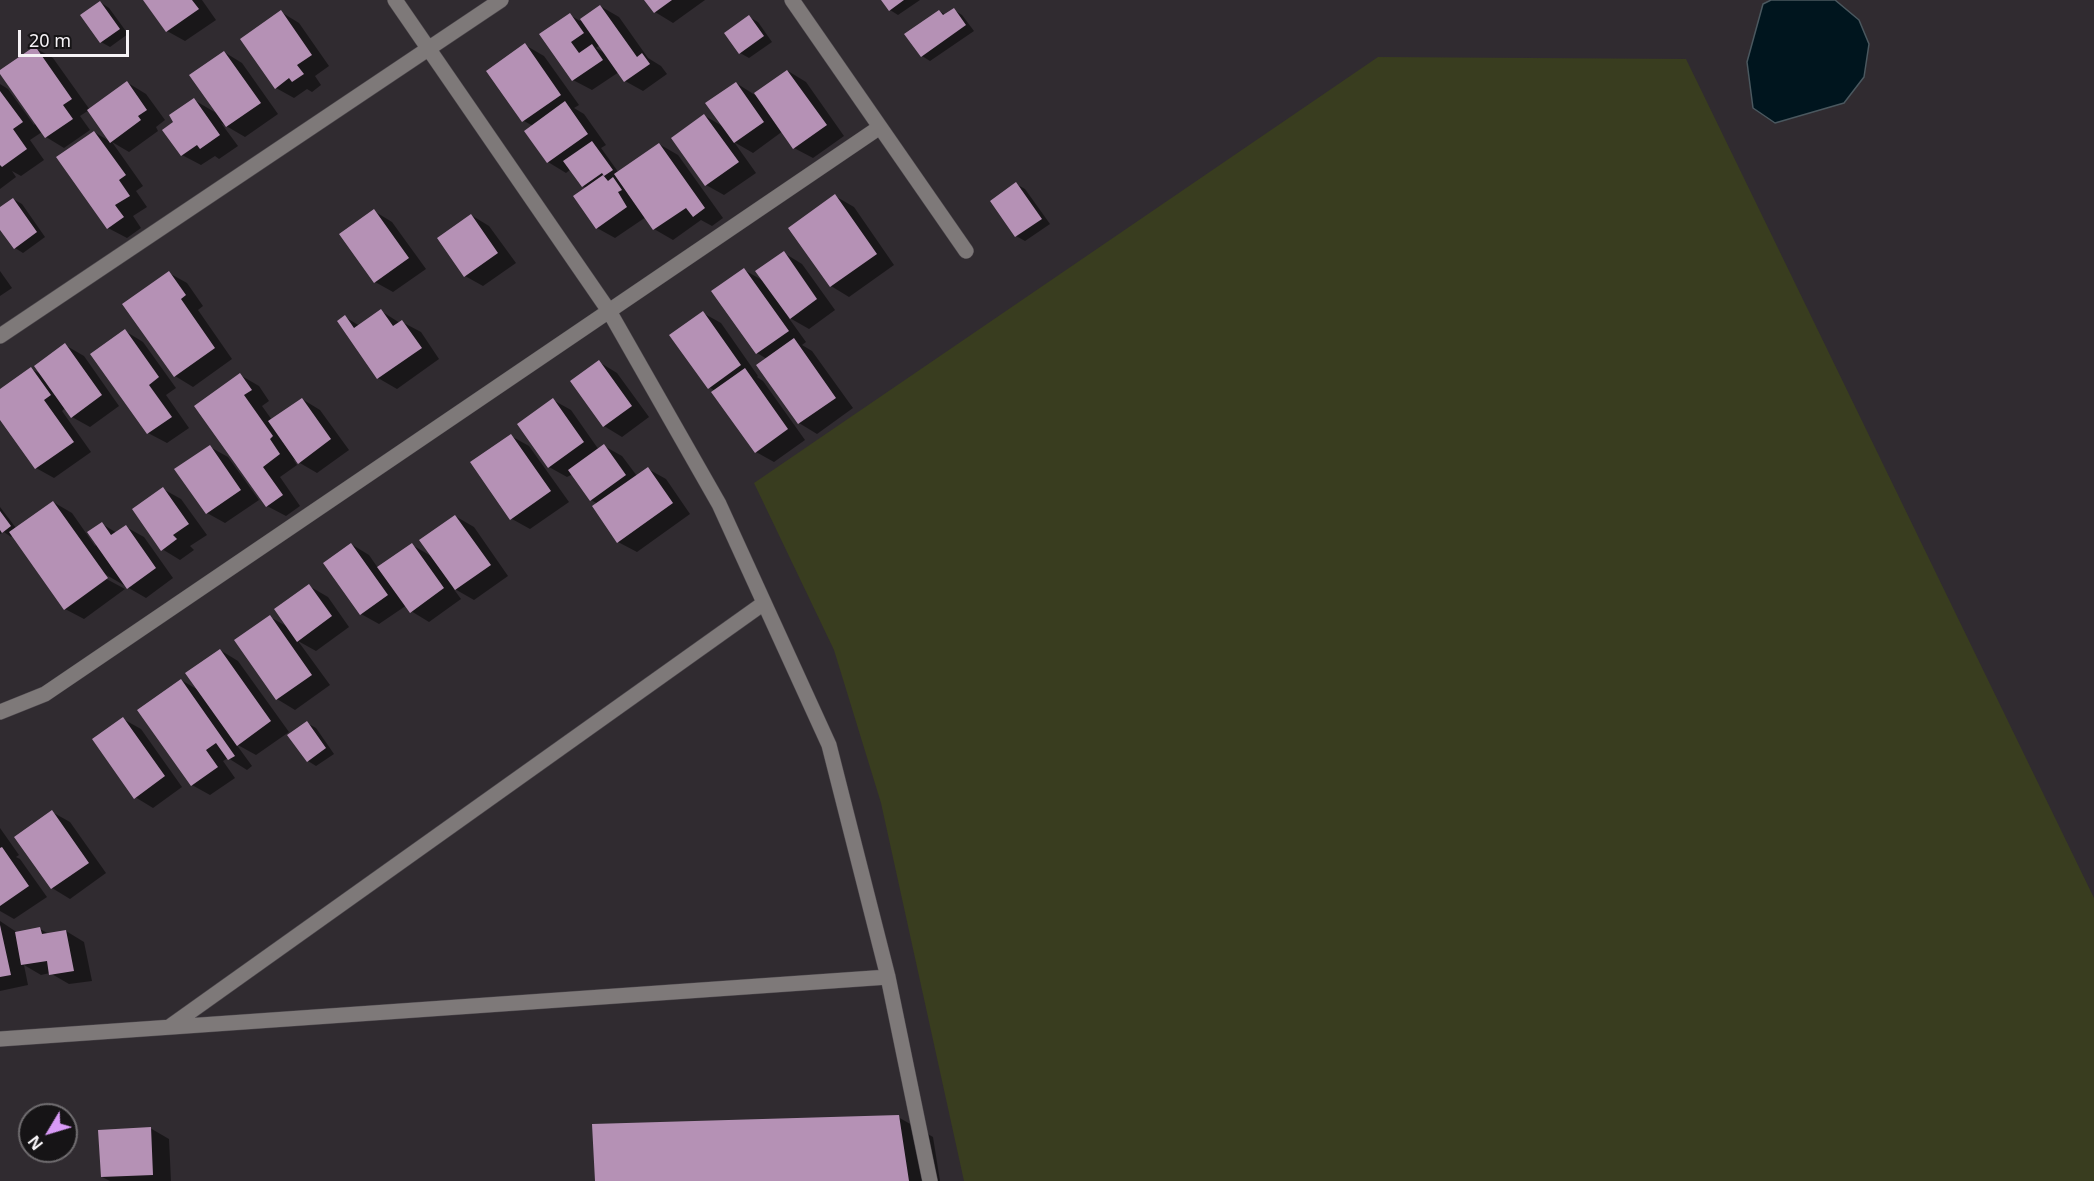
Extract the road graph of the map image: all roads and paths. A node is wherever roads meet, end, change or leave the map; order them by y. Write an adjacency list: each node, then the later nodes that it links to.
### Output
1 (395, 0): 4 (street)
2 (501, 0): 4 (street)
3 (792, 0): 5 (street)
4 (429, 48): 7 (street); 8 (street)
5 (880, 127): 6 (street); 7 (street)
6 (966, 251)
7 (609, 311): 9 (street); 10 (street)
8 (0, 336)
9 (764, 603): 11 (street); 12 (street)
10 (0, 712)
11 (888, 977): 12 (street); 14 (street)
12 (169, 1027): 13 (street)
13 (0, 1039)
14 (930, 1181)

